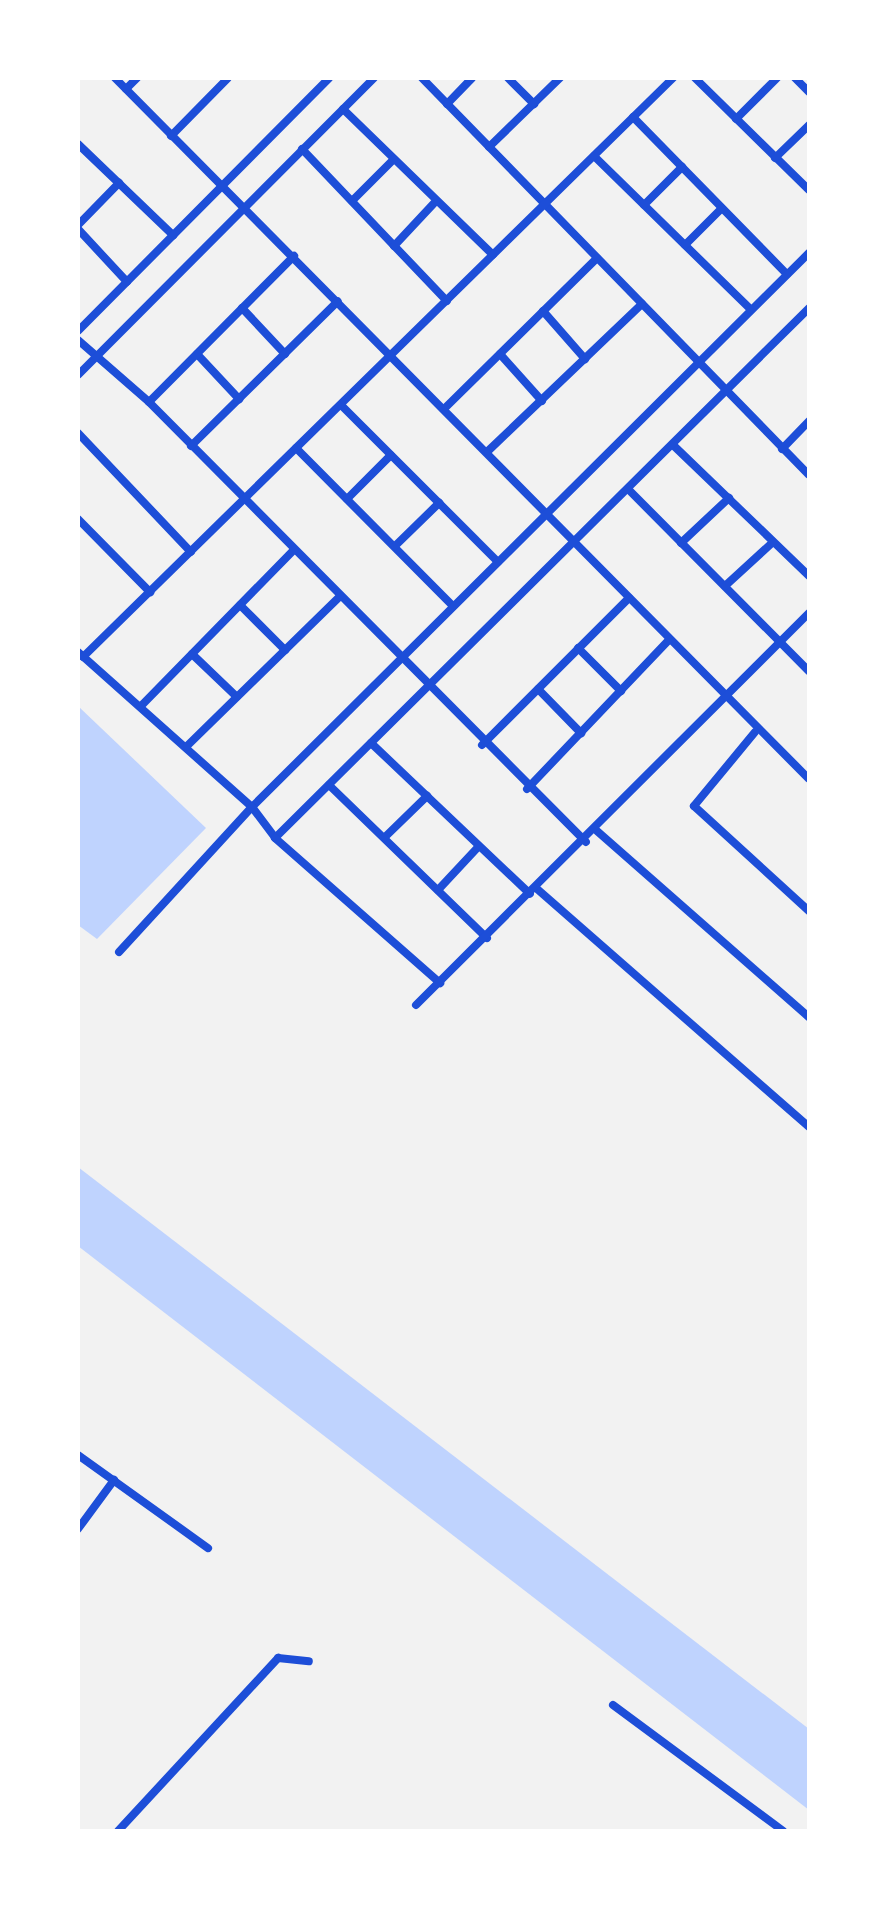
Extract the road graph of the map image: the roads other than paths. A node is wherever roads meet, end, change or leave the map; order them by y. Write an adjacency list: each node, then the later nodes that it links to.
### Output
1 (115, 78): 14 (street)
2 (137, 78): 14 (street)
3 (329, 78): 31 (street)
4 (374, 78): 18 (street)
5 (422, 78): 16 (street)
6 (472, 78): 16 (street)
7 (508, 78): 17 (street)
8 (560, 78): 17 (street)
9 (673, 78): 19 (street)
10 (695, 78): 20 (street)
11 (777, 78): 20 (street)
12 (795, 78): 15 (street)
13 (224, 80): 22 (street)
14 (126, 89): 22 (street)
15 (809, 92)
16 (447, 104): 24 (street)
17 (534, 104): 24 (street)
18 (343, 109): 25 (street); 28 (street)
19 (633, 117): 26 (street); 29 (street)
20 (736, 119): 27 (street)
21 (809, 125): 27 (street)
22 (171, 136): 31 (street)
23 (78, 144): 30 (street)
24 (489, 147): 35 (street)
25 (302, 149): 33 (street); 37 (street)
26 (594, 156): 35 (street); 36 (street)
27 (775, 158): 32 (street)
28 (394, 159): 33 (street); 34 (street)
29 (682, 167): 36 (street); 38 (street)
30 (119, 183): 39 (street); 40 (street)
31 (220, 188): 37 (street); 40 (street)
32 (809, 190)
33 (352, 201): 42 (street)
34 (436, 201): 42 (street); 44 (street)
35 (545, 204): 44 (street); 46 (street)
36 (644, 205): 41 (street)
37 (246, 206): 45 (street); 62 (street)
38 (722, 208): 41 (street); 47 (street)
39 (78, 227): 48 (street)
40 (173, 235): 48 (street)
41 (685, 245): 54 (street)
42 (394, 246): 50 (street)
43 (809, 253): 47 (street)
44 (493, 255): 50 (street)
45 (294, 256): 49 (street); 52 (street)
46 (597, 258): 51 (street); 55 (street)
47 (787, 274): 54 (street)
48 (127, 282): 56 (street)
49 (338, 301): 58 (street); 60 (street)
50 (447, 301): 58 (street)
51 (642, 304): 63 (street); 64 (street)
52 (242, 308): 59 (street); 60 (street)
53 (809, 308): 66 (street)
54 (750, 309): 64 (street)
55 (543, 311): 61 (street); 63 (street)
56 (78, 331)
57 (78, 340): 62 (street)
58 (394, 353): 70 (street); 71 (street)
59 (197, 354): 67 (street); 69 (street)
60 (285, 354): 67 (street)
61 (500, 354): 68 (street); 71 (street)
62 (97, 356): 65 (street); 69 (street)
63 (585, 359): 68 (street)
64 (698, 362): 66 (street); 86 (street)
65 (78, 375)
66 (724, 394): 74 (street); 77 (street)
67 (239, 399): 75 (street)
68 (542, 401): 78 (street)
69 (149, 402): 75 (street)
70 (341, 405): 76 (street); 79 (street)
71 (446, 407): 78 (street)
72 (809, 421): 77 (street)
73 (78, 433): 93 (street)
74 (673, 445): 81 (street); 82 (street)
75 (191, 446): 83 (street)
76 (296, 448): 83 (street); 84 (street)
77 (782, 449): 80 (street)
78 (488, 451): 86 (street)
79 (391, 455): 84 (street); 85 (street)
80 (809, 475)
81 (628, 489): 88 (street); 90 (street)
82 (729, 498): 89 (street); 90 (street)
83 (243, 499): 92 (street); 93 (street)
84 (347, 499): 91 (street)
85 (439, 503): 91 (street); 94 (street)
86 (547, 513): 88 (street); 94 (street)
87 (78, 519): 97 (street)
88 (574, 542): 99 (street); 111 (street)
89 (773, 542): 95 (street); 96 (street)
90 (681, 543): 96 (street)
91 (395, 546): 101 (street)
92 (294, 550): 98 (street); 100 (street)
93 (191, 552): 97 (street)
94 (498, 562): 101 (street)
95 (809, 576)
96 (725, 586): 104 (street)
97 (150, 592): 107 (street)
98 (340, 596): 106 (street); 109 (street)
99 (629, 598): 103 (street); 105 (street)
100 (240, 605): 106 (street); 108 (street)
101 (453, 606): 109 (street)
102 (809, 613): 104 (street)
103 (669, 640): 113 (street); 115 (street)
104 (781, 643): 110 (street); 115 (street)
105 (578, 648): 112 (street); 113 (street)
106 (285, 650): 114 (street)
107 (81, 654): 116 (street)
108 (192, 654): 114 (street); 116 (street)
109 (400, 659): 111 (street); 126 (street)
110 (809, 671)
111 (426, 688): 119 (street); 120 (street)
112 (538, 689): 118 (street); 120 (street)
113 (621, 691): 118 (street)
114 (237, 697): 121 (street)
115 (726, 700): 117 (street); 127 (street)
116 (141, 706): 121 (street)
117 (755, 732): 122 (street); 134 (street)
118 (581, 733): 124 (street)
119 (371, 743): 123 (street); 125 (street)
120 (482, 745): 124 (street)
121 (187, 746): 126 (street)
122 (809, 779)
123 (329, 785): 128 (street); 129 (street)
124 (527, 789): 130 (street)
125 (427, 796): 128 (street); 131 (street)
126 (252, 807): 129 (street); 136 (street)
127 (597, 831): 130 (street); 139 (street)
128 (385, 837): 132 (street)
129 (275, 838): 137 (street)
130 (586, 842): 133 (street)
131 (479, 846): 132 (street); 133 (street)
132 (438, 890): 135 (street)
133 (533, 891): 135 (street); 140 (street)
134 (809, 911)
135 (487, 938): 137 (street)
136 (119, 952)
137 (440, 983): 138 (street)
138 (416, 1005)
139 (809, 1017)
140 (809, 1127)
141 (78, 1455): 142 (street)
142 (114, 1480): 143 (street); 144 (street)
143 (78, 1529)
144 (208, 1548)
145 (309, 1661): 147 (street)
146 (613, 1705): 148 (street)
147 (118, 1831)
148 (783, 1831)

